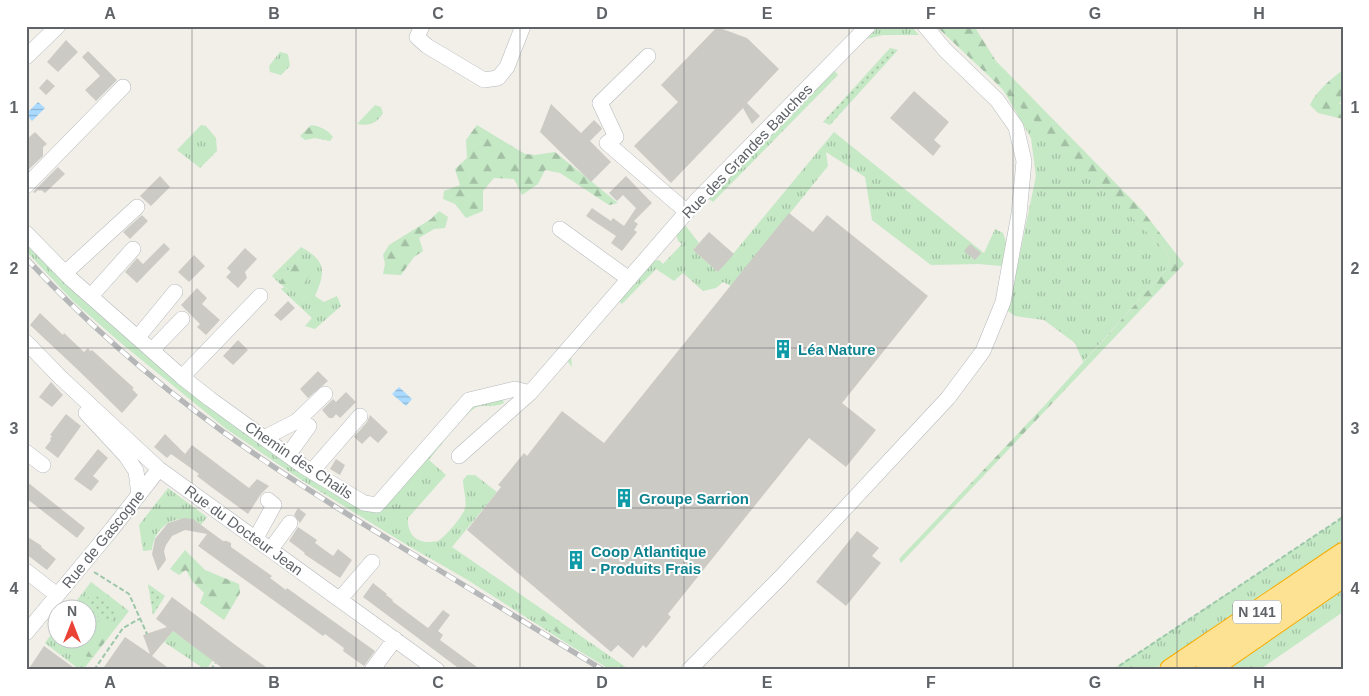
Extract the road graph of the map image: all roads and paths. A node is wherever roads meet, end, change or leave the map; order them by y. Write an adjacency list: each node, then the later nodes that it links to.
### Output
1 (58, 26): 7 (street)
2 (422, 26): 3 (street)
3 (523, 26)
4 (868, 26): 11 (street, Rue des Grandes Bauches)
5 (925, 26): 60 (street)
6 (648, 56): 11 (street)
7 (26, 57)
8 (123, 87): 9 (street)
9 (26, 186)
10 (137, 207): 15 (street)
11 (687, 212): 16 (street, Rue des Grandes Bauches)
12 (560, 229): 16 (street)
13 (26, 233): 15 (street, Chemin des Chails)
14 (133, 249): 18 (street)
15 (65, 273): 18 (street, Chemin des Chails)
16 (629, 279): 26 (street, Rue des Grandes Bauches)
17 (174, 292): 21 (street)
18 (91, 296): 21 (street, Chemin des Chails)
19 (260, 296): 24 (street)
20 (182, 318): 23 (street)
21 (138, 337): 23 (street, Chemin des Chails)
22 (26, 342): 25 (street, Rue du Docteur Jean)
23 (152, 350): 24 (street, Chemin des Chails)
24 (182, 377): 30 (street, Chemin des Chails)
25 (61, 378): 35 (street, Rue du Docteur Jean); 37 (street, Rue du Docteur Jean)
26 (530, 393): 33 (street, Rue des Grandes Bauches); 36 (street, Chemin des Chails)
27 (325, 394): 30 (street)
28 (360, 416): 36 (street)
29 (310, 426): 32 (street)
30 (264, 438): 32 (street, Chemin des Chails)
31 (26, 452): 34 (street)
32 (288, 455): 36 (street, Chemin des Chails)
33 (459, 456)
34 (43, 465)
35 (160, 468): 37 (street, Rue de Gascogne); 41 (street, Rue du Docteur Jean)
36 (312, 471)
37 (138, 495): 45 (street, Rue de Gascogne)
38 (268, 500): 41 (street)
39 (1343, 517): 61 (path)
40 (290, 523): 42 (street)
41 (256, 538): 42 (street, Rue du Docteur Jean)
42 (271, 549): 49 (street, Rue du Docteur Jean)
43 (1343, 554): 62 (highway, N 141)
44 (372, 562): 49 (street)
45 (83, 564): 48 (street, Rue de Gascogne); 50 (path)
46 (26, 571): 48 (street)
47 (1343, 576): 63 (highway, N 141)
48 (57, 596): 51 (street, Rue de Gascogne)
49 (340, 599): 53 (street, Rue du Docteur Jean)
50 (141, 618): 52 (path); 56 (path)
51 (26, 633)
52 (147, 634)
53 (395, 639): 55 (street, Rue du Docteur Jean); 58 (street)
54 (216, 663): 57 (path)
55 (423, 665): 59 (street, Rue du Docteur Jean)
56 (94, 670)
57 (211, 670)
58 (372, 670)
59 (437, 670)
60 (689, 670)
61 (1113, 670)
62 (1171, 670)
63 (1207, 670)

